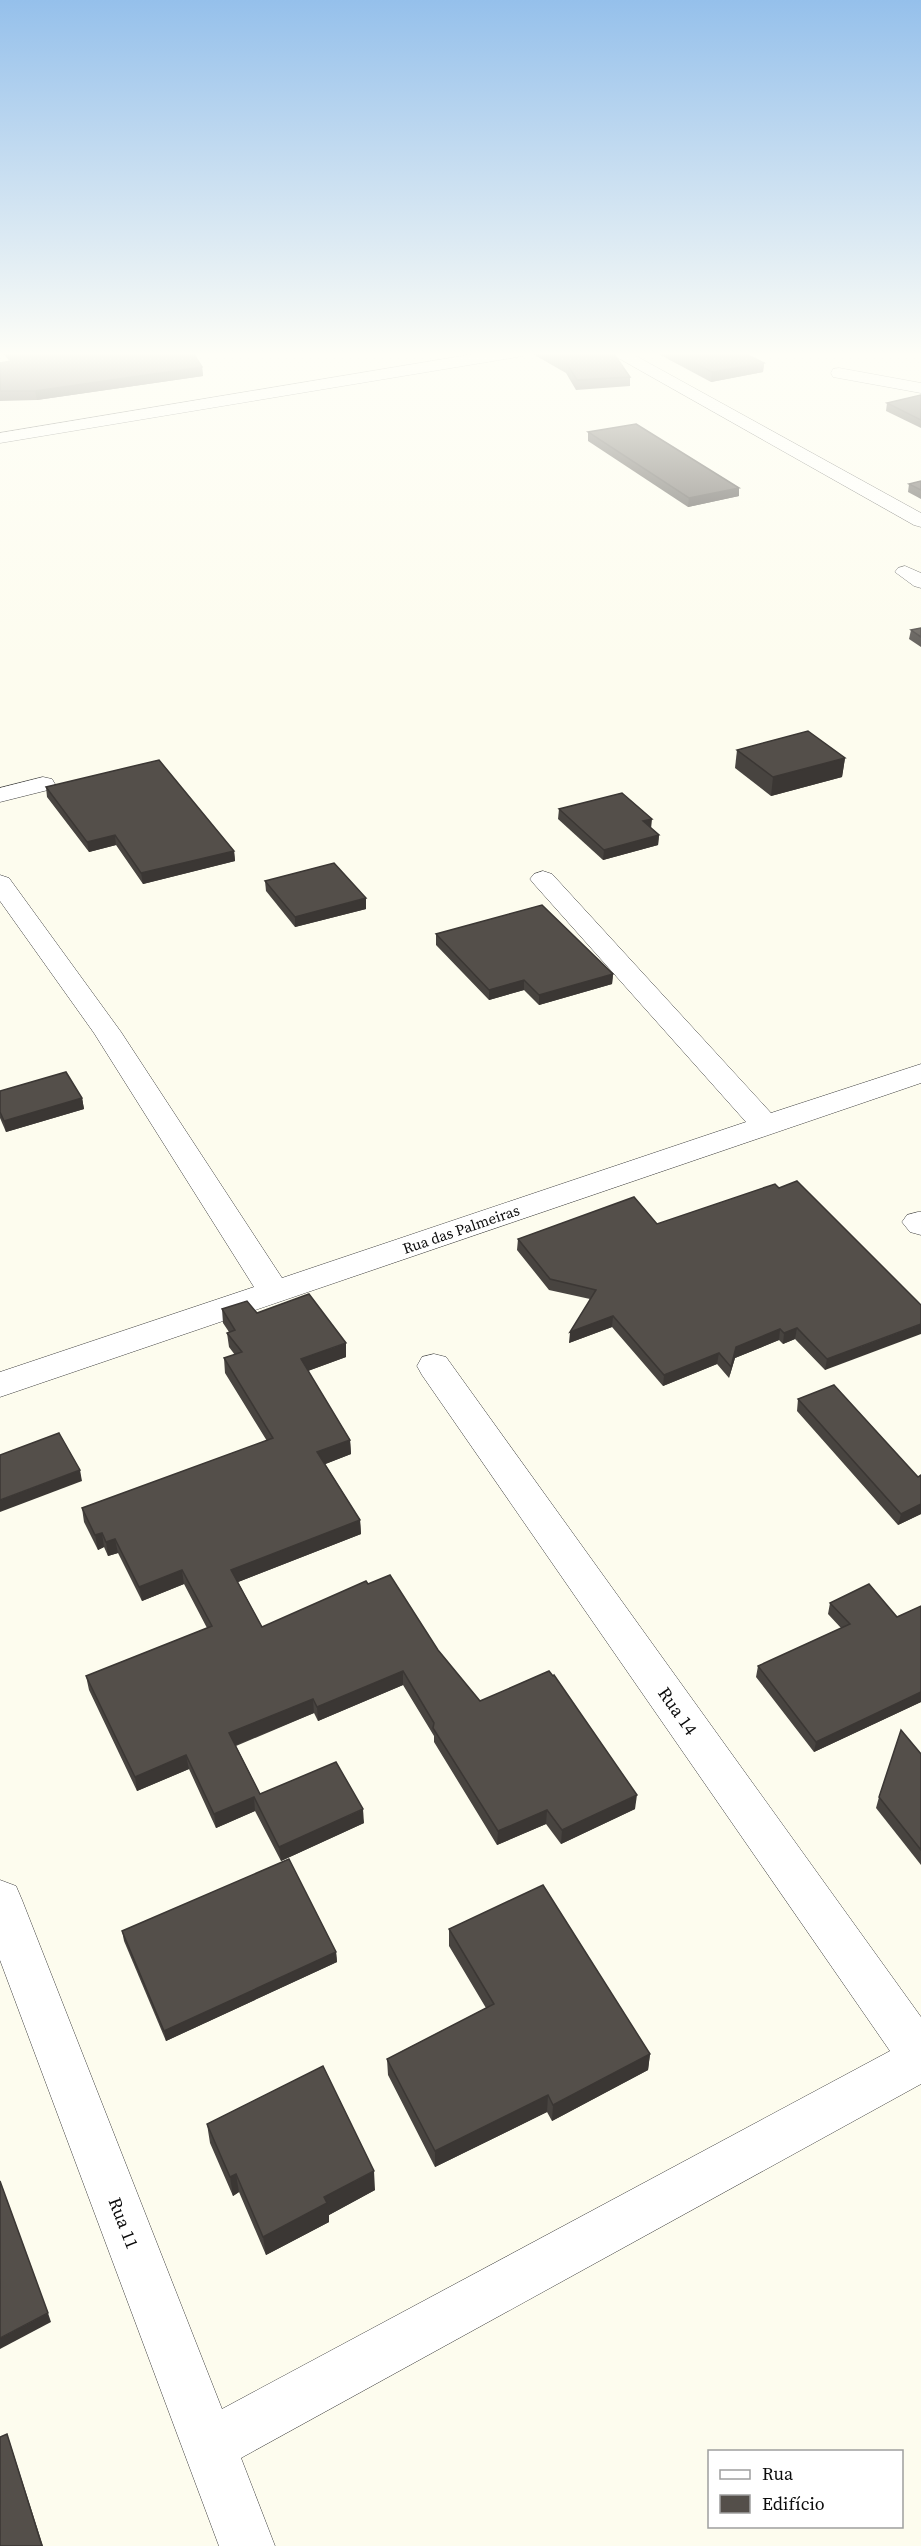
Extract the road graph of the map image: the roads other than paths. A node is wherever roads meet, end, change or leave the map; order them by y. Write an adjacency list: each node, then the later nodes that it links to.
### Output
1 (829, 470): 2 (street)
2 (921, 521)
3 (43, 784): 4 (street)
4 (0, 795)
5 (543, 879): 8 (street)
6 (0, 883): 9 (street)
7 (921, 1073): 8 (street, Rua das Palmeiras)
8 (766, 1126): 9 (street, Rua das Palmeiras)
9 (274, 1292): 11 (street, Rua das Palmeiras)
10 (434, 1366): 13 (street, Rua 14)
11 (0, 1385)
12 (0, 1900): 14 (street, Rua 11)
13 (921, 2058): 14 (street)
14 (210, 2445): 15 (street, Rua 11)
15 (247, 2546)

